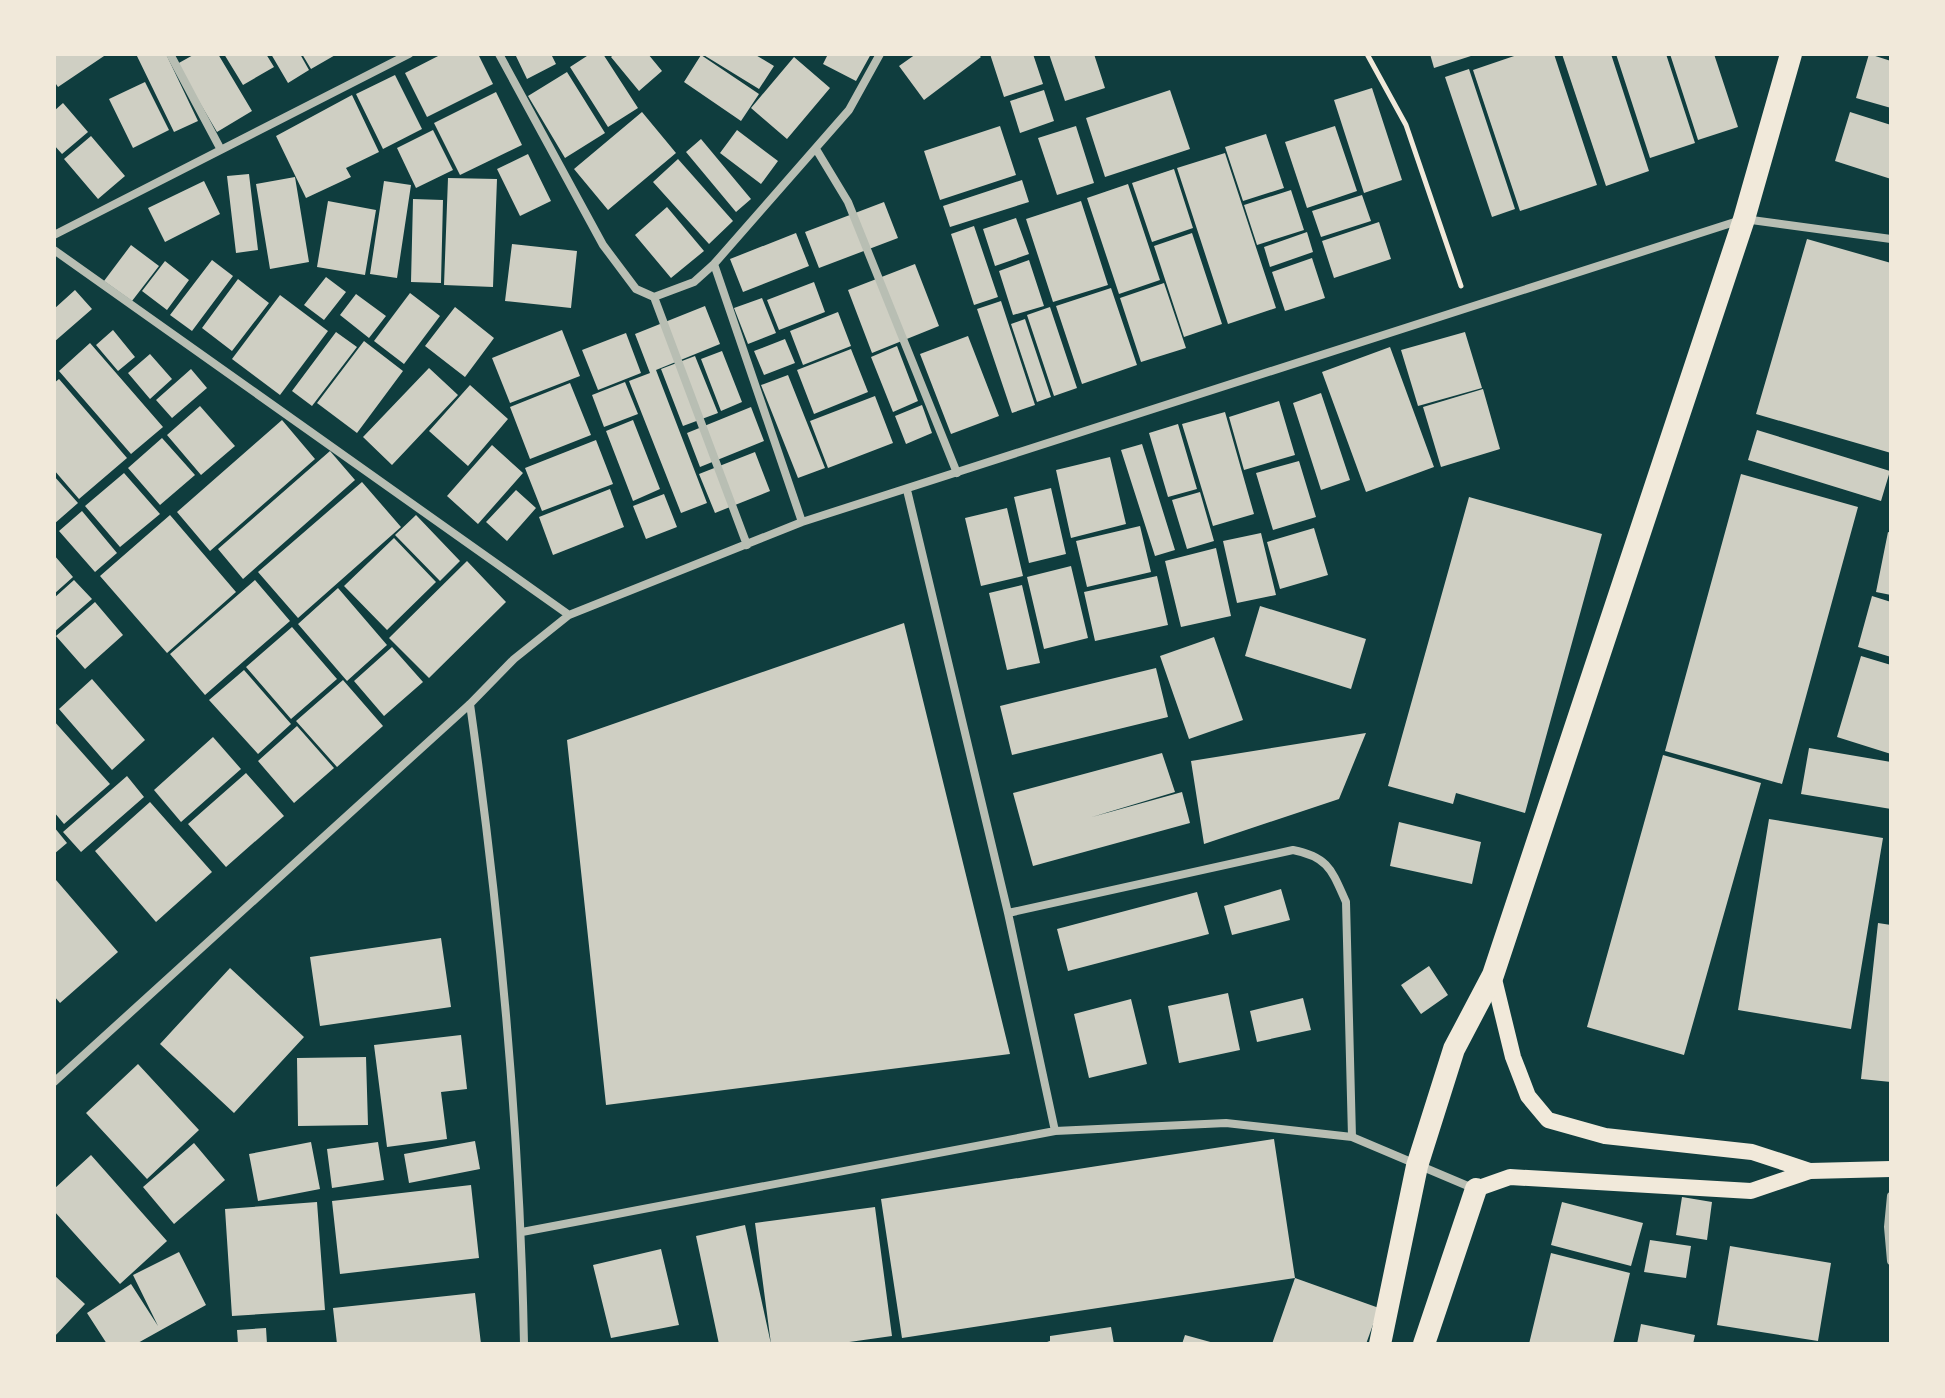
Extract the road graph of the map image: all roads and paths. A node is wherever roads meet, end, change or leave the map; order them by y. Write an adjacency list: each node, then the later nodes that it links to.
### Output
1 (170, 54): 7 (street)
2 (409, 54): 7 (street)
3 (499, 54): 14 (street)
4 (880, 54): 8 (street)
5 (1367, 54): 15 (path)
6 (1791, 54): 9 (highway)
7 (220, 148): 10 (street)
8 (816, 149): 13 (street); 16 (street)
9 (1744, 219): 11 (street); 15 (street); 23 (highway)
10 (54, 235)
11 (1891, 239)
12 (54, 250): 20 (street)
13 (714, 264): 14 (street); 18 (street)
14 (654, 297): 19 (street)
15 (1468, 307): 16 (street)
16 (957, 473): 17 (street)
17 (907, 490): 18 (street); 22 (street)
18 (802, 522): 19 (street)
19 (747, 545): 20 (street)
20 (569, 615): 21 (street)
21 (470, 704): 24 (street); 32 (street)
22 (1008, 913): 25 (street); 26 (street)
23 (1493, 975): 27 (highway); 29 (main road)
24 (54, 1082)
25 (1055, 1131): 26 (street); 32 (street)
26 (1352, 1137): 27 (street)
27 (1417, 1166): 30 (street); 35 (highway)
28 (1891, 1169): 29 (main road)
29 (1810, 1171): 30 (main road)
30 (1476, 1189): 36 (highway)
31 (1891, 1196): 33 (street)
32 (522, 1232): 34 (street)
33 (1891, 1261)
34 (524, 1344)
35 (1380, 1344)
36 (1424, 1344)

